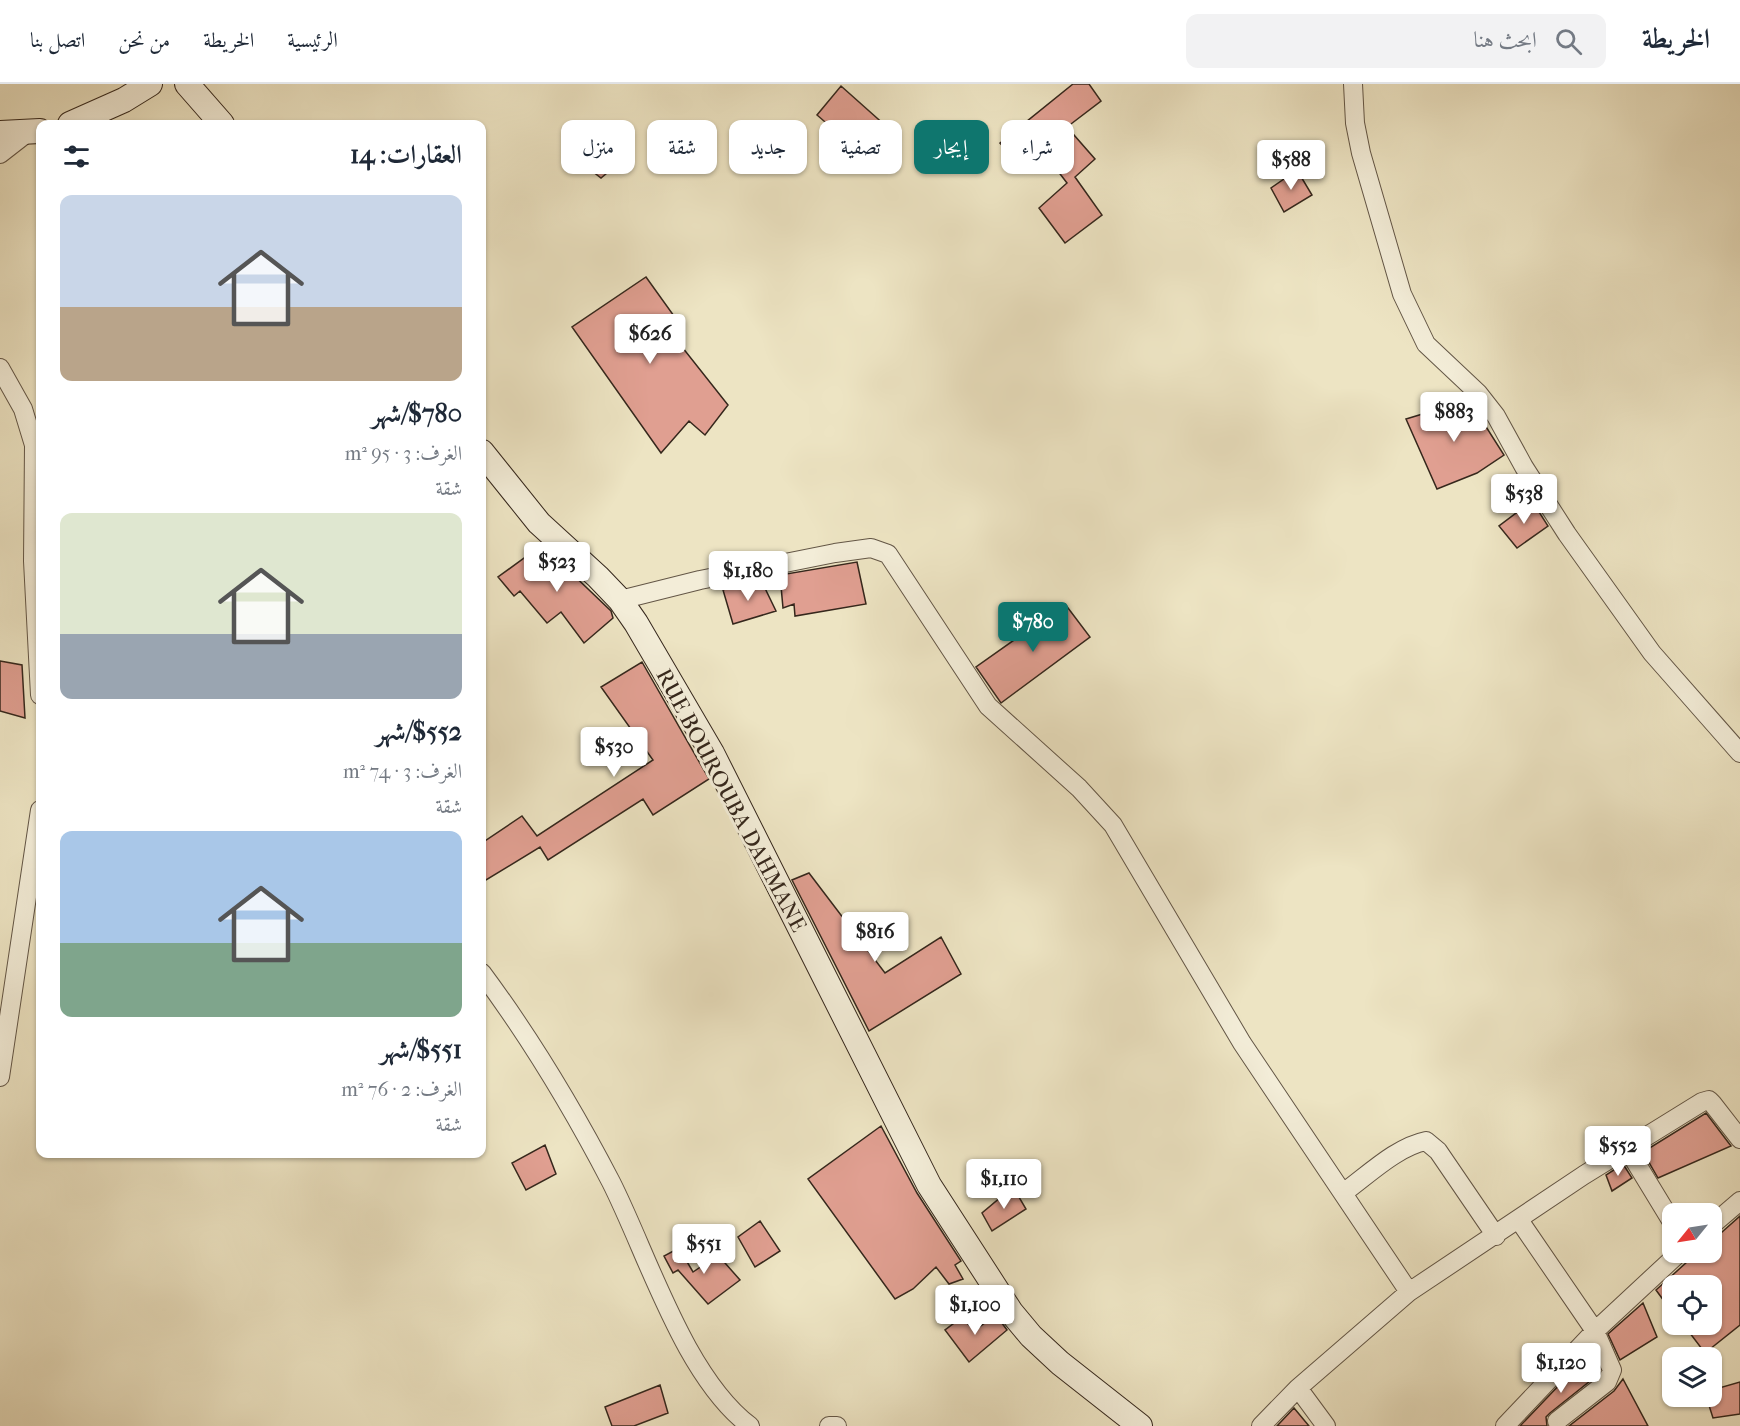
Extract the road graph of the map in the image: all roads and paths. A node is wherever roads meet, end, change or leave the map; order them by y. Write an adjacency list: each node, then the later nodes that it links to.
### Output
1 (150, 84): 4 (street)
2 (187, 84): 5 (street)
3 (1353, 84): 17 (street)
4 (79, 120)
5 (218, 120)
6 (34, 132): 7 (street); 8 (street)
7 (0, 133)
8 (0, 154)
9 (0, 368): 10 (street)
10 (23, 409): 11 (street); 12 (street)
11 (36, 417)
12 (36, 456)
13 (36, 456): 16 (street)
14 (486, 457): 15 (street, RUE BOUROUBA DAHMANE)
15 (620, 600): 23 (street); 37 (street, RUE BOUROUBA DAHMANE)
16 (36, 613)
17 (1740, 753)
18 (36, 837): 20 (street)
19 (486, 979): 34 (street)
20 (0, 1077)
21 (1740, 1139): 22 (street)
22 (1627, 1148): 25 (street); 27 (street)
23 (1343, 1193): 28 (street); 30 (street)
24 (1740, 1201): 26 (street)
25 (1662, 1206)
26 (1722, 1216)
27 (1519, 1220): 28 (street); 31 (street)
28 (1496, 1236): 30 (street)
29 (1668, 1263): 31 (street)
30 (1409, 1292): 32 (street)
31 (1595, 1331): 33 (street); 40 (street)
32 (1298, 1388): 38 (street); 39 (street)
33 (1557, 1421)
34 (750, 1426)
35 (829, 1426): 36 (street)
36 (837, 1426)
37 (1140, 1426)
38 (1261, 1426)
39 (1326, 1426)
40 (1505, 1426)

